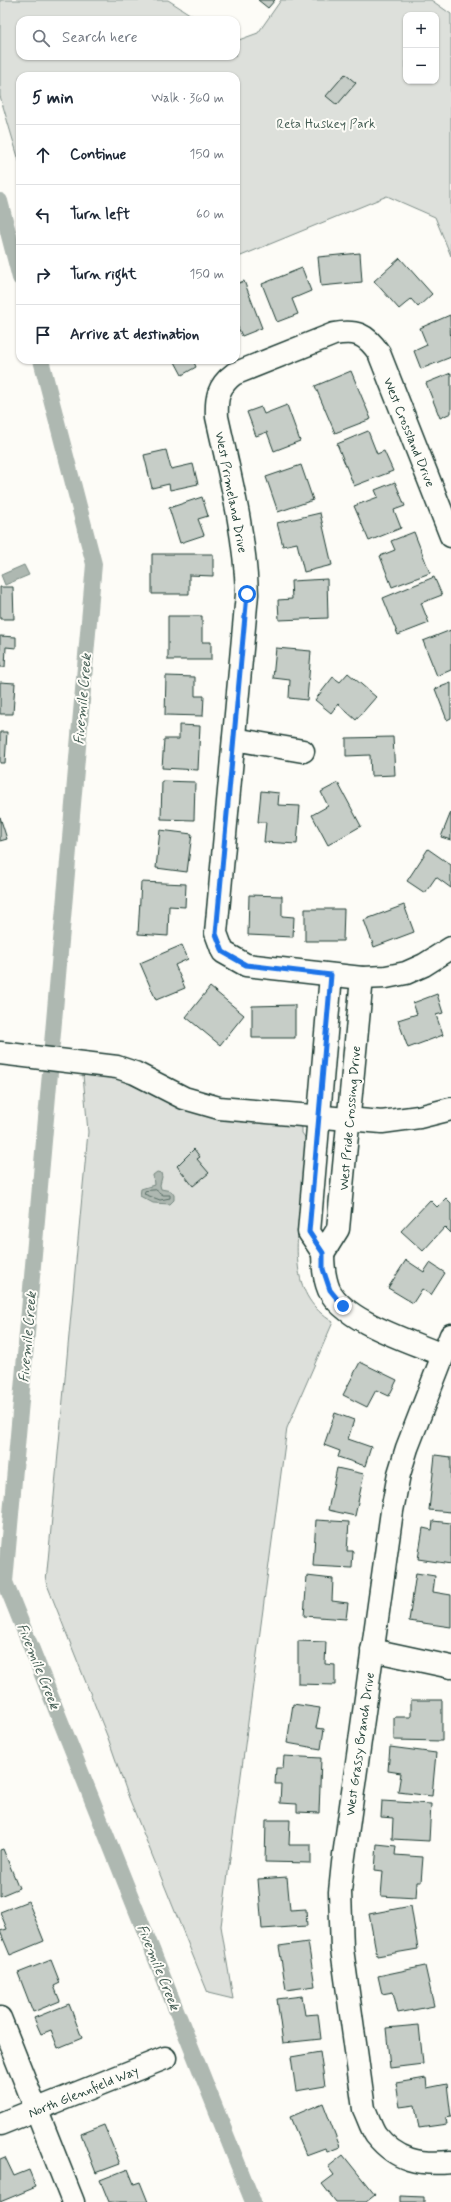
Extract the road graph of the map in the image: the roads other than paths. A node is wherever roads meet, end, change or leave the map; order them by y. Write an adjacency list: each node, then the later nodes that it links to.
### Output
1 (220, 388): 2 (street, West Crossland Drive); 3 (street, West Primeland Drive)
2 (451, 536)
3 (234, 739): 4 (street); 6 (street, West Primeland Drive)
4 (303, 752)
5 (451, 948): 7 (street)
6 (331, 975): 7 (street); 10 (street)
7 (362, 978): 11 (street, West Pride Crossing Drive)
8 (0, 1053): 10 (street)
9 (451, 1109): 11 (street)
10 (319, 1117): 11 (street); 12 (street)
11 (349, 1120): 12 (street, West Pride Crossing Drive)
12 (323, 1253): 13 (street)
13 (446, 1345): 14 (street, West Grassy Branch Drive)
14 (372, 1650): 15 (street); 20 (street, West Grassy Branch Drive)
15 (451, 1667)
16 (0, 2018): 18 (street)
17 (165, 2058): 18 (street, North Glennfield Way)
18 (37, 2109): 19 (street, North Glennfield Way); 21 (street)
19 (0, 2124)
20 (451, 2162)
21 (73, 2202)

